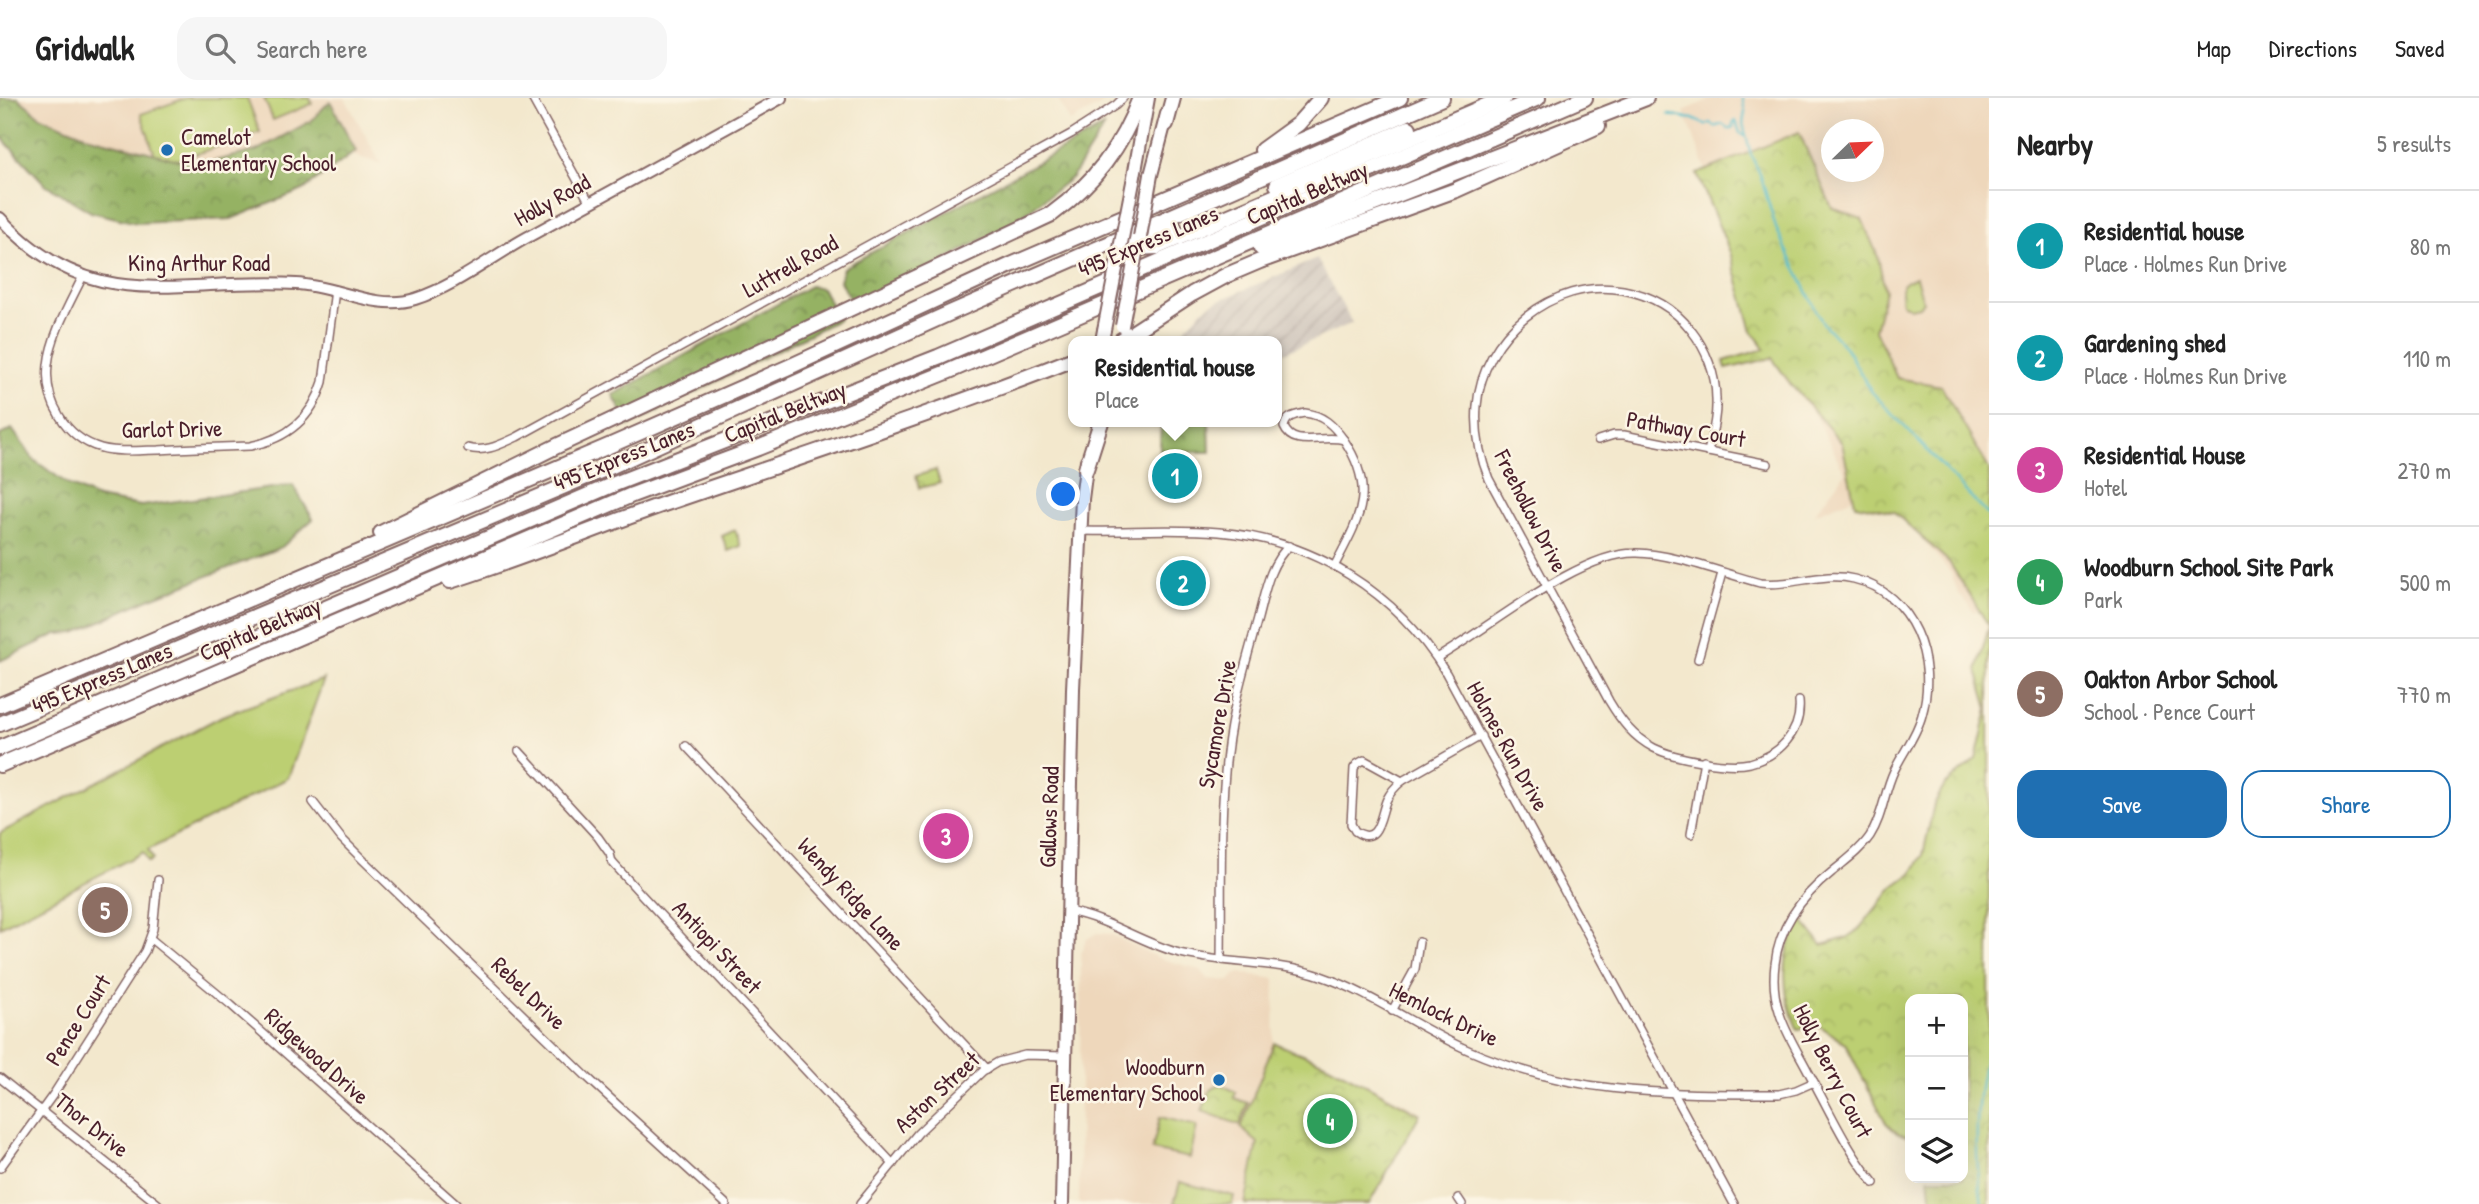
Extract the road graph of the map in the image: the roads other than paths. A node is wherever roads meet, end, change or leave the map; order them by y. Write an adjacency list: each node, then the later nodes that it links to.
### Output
1 (532, 98): 18 (street)
2 (781, 98): 18 (street, Holly Road)
3 (1123, 98): 35 (street, Luttrell Road)
4 (1140, 98): 43 (highway)
5 (1148, 98): 20 (main road, bridge)
6 (1171, 98): 16 (highway)
7 (1321, 98): 17 (highway)
8 (1400, 98): 17 (highway, Capital Beltway)
9 (1442, 98): 50 (highway, 495 Express Lanes)
10 (1481, 98): 21 (highway)
11 (1504, 98): 21 (highway)
12 (1538, 98): 53 (highway, 495 Express Lanes)
13 (1585, 98): 31 (highway, Capital Beltway)
14 (1646, 98): 31 (highway)
15 (1657, 98): 25 (highway)
16 (1166, 124): 22 (main road, bridge)
17 (1238, 167): 43 (highway, Capital Beltway)
18 (590, 203): 24 (street, Holly Road)
19 (0, 218): 23 (street, King Arthur Road)
20 (1122, 240): 22 (highway, bridge); 26 (main road, bridge)
21 (1158, 241): 22 (highway)
22 (1139, 243): 27 (main road, bridge)
23 (83, 276): 24 (street, King Arthur Road); 24 (street, Garlot Drive)
24 (335, 290)
25 (1145, 327): 28 (highway); 29 (highway)
26 (1103, 336)
27 (1121, 336)
28 (1129, 336)
29 (1137, 336)
30 (1068, 361): 45 (highway)
31 (947, 372): 45 (highway, Capital Beltway)
32 (1095, 427): 38 (highway)
33 (1344, 440): 33 (street); 41 (street)
34 (1598, 440): 36 (street, Pathway Court)
35 (468, 448)
36 (1708, 452): 37 (street, Pathway Court); 44 (street, Freehollow Drive)
37 (1768, 464)
38 (1086, 469): 39 (main road, Gallows Road)
39 (1080, 531): 40 (street, Holmes Run Drive); 61 (main road, Gallows Road)
40 (1289, 546): 41 (street, Holmes Run Drive); 64 (street, Sycamore Drive)
41 (1335, 565): 46 (street, Holmes Run Drive)
42 (1722, 573): 44 (street, Holly Berry Court); 47 (street); 69 (street, Holly Berry Court)
43 (292, 580): 49 (highway, Capital Beltway)
44 (1548, 587): 46 (street, Holly Berry Court); 55 (street, Freehollow Drive)
45 (366, 609): 56 (highway, Capital Beltway)
46 (1437, 658): 51 (street, Holmes Run Drive)
47 (1698, 659)
48 (1799, 701): 55 (street, Freehollow Drive)
49 (0, 705)
50 (0, 724)
51 (1481, 736): 57 (street); 70 (street, Holmes Run Drive)
52 (686, 746): 67 (street, Wendy Ridge Lane)
53 (0, 748)
54 (519, 751): 72 (street, Antiopi Street)
55 (1704, 760): 59 (street)
56 (0, 765)
57 (1402, 780): 57 (street)
58 (313, 802): 77 (street, Rebel Drive)
59 (1691, 834)
60 (158, 880): 62 (street, Pence Court)
61 (1067, 911): 64 (street, Hemlock Drive); 66 (main road, Gallows Road)
62 (151, 939): 71 (street, Pence Court); 76 (street, Ridgewood Drive)
63 (1419, 942): 65 (street)
64 (1221, 960): 65 (street, Hemlock Drive)
65 (1392, 1011): 70 (street, Hemlock Drive)
66 (1065, 1056): 67 (street, Aston Street); 79 (main road, Gallows Road)
67 (987, 1069): 72 (street, Aston Street)
68 (0, 1078): 71 (street, Thor Drive)
69 (1814, 1082): 70 (street, Hemlock Drive); 74 (street, Holly Berry Court)
70 (1675, 1095): 80 (street, Holmes Run Drive)
71 (42, 1111): 73 (street, Pence Court); 75 (street, Thor Drive)
72 (893, 1164): 78 (street, Aston Street)
73 (0, 1168)
74 (1874, 1183)
75 (158, 1204)
76 (456, 1204)
77 (726, 1204)
78 (860, 1204)
79 (1062, 1204)
80 (1734, 1204)

